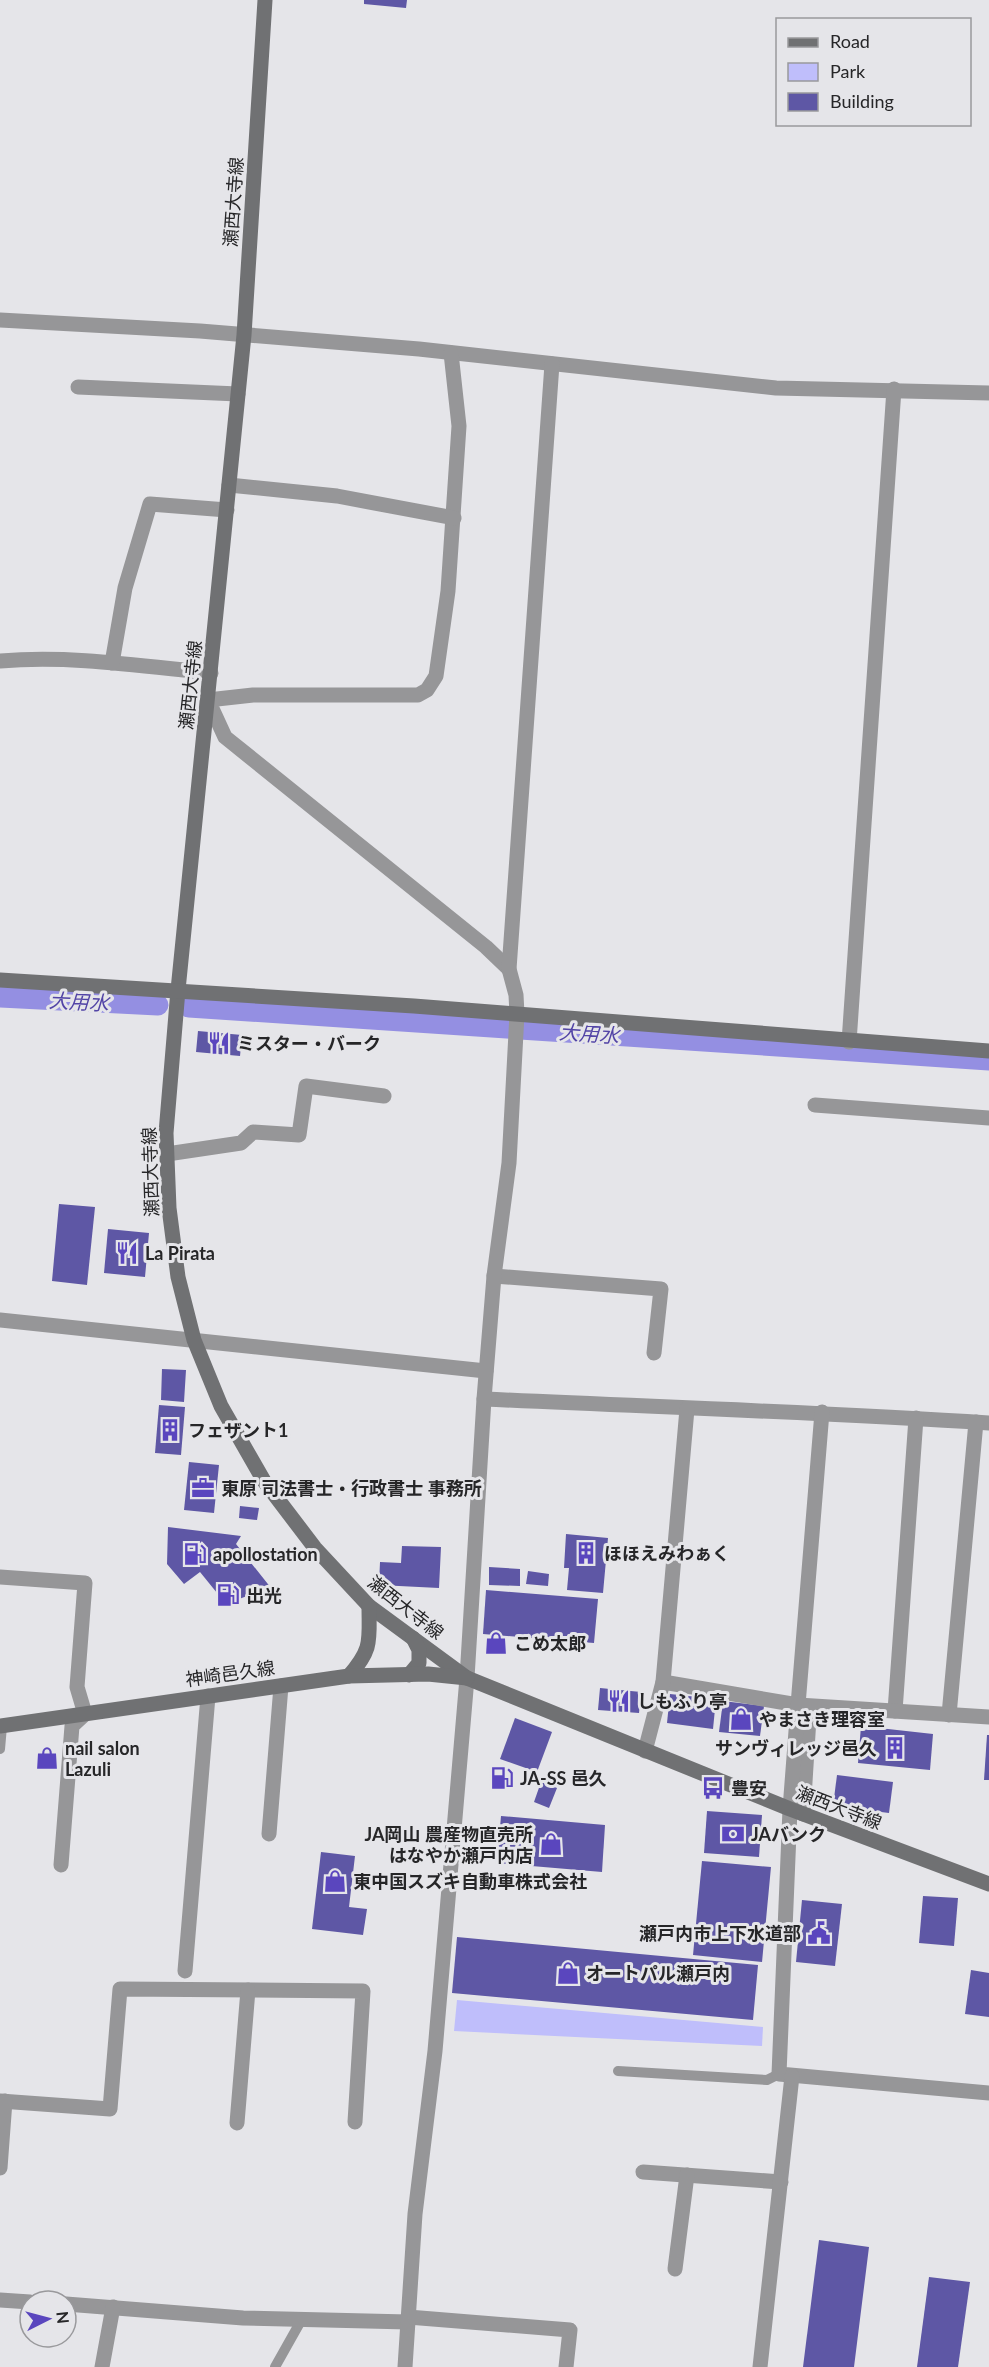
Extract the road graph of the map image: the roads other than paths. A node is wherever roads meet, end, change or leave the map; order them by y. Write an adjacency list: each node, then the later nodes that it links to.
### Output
1 (265, 0): 3 (main road, 瀬西大寺線)
2 (0, 320): 3 (street)
3 (244, 335): 4 (street); 9 (main road, 瀬西大寺線)
4 (451, 353): 5 (street); 12 (street)
5 (552, 364): 7 (street); 17 (street)
6 (78, 387): 9 (street)
7 (894, 389): 8 (street); 21 (street)
8 (989, 393)
9 (238, 394): 10 (main road, 瀬西大寺線)
10 (229, 485): 11 (main road, 瀬西大寺線); 12 (street)
11 (227, 510): 14 (street); 15 (main road, 瀬西大寺線)
12 (454, 518): 16 (street)
13 (0, 661): 14 (street)
14 (112, 663): 15 (street)
15 (211, 673): 16 (main road, 瀬西大寺線)
16 (208, 700): 17 (street); 19 (main road, 瀬西大寺線)
17 (509, 969): 20 (street)
18 (0, 980): 19 (main road)
19 (178, 990): 20 (main road); 26 (main road, 瀬西大寺線)
20 (517, 1014): 21 (main road); 27 (street)
21 (849, 1041): 22 (main road)
22 (989, 1051)
23 (384, 1096): 26 (street)
24 (815, 1105): 25 (street)
25 (989, 1118)
26 (167, 1154): 29 (main road, 瀬西大寺線)
27 (494, 1276): 30 (street); 31 (street)
28 (0, 1320): 29 (street)
29 (194, 1340): 31 (street); 38 (main road, 瀬西大寺線)
30 (654, 1353)
31 (486, 1371): 32 (street)
32 (484, 1399): 33 (street); 42 (street)
33 (687, 1409): 34 (street); 43 (street)
34 (822, 1412): 35 (street); 46 (street)
35 (916, 1418): 36 (street); 47 (street)
36 (982, 1422): 49 (street)
37 (0, 1577): 48 (street)
38 (369, 1606): 39 (main road, 瀬西大寺線); 41 (main road)
39 (413, 1638): 40 (main road); 42 (main road, 瀬西大寺線)
40 (409, 1675): 41 (main road, 神崎邑久線); 42 (main road, 神崎邑久線)
41 (349, 1676): 44 (main road, 神崎邑久線)
42 (467, 1678): 53 (main road, 瀬西大寺線); 76 (street)
43 (663, 1682): 46 (street); 53 (street)
44 (281, 1686): 45 (main road, 神崎邑久線); 55 (street)
45 (208, 1696): 48 (main road, 神崎邑久線); 58 (street)
46 (797, 1711): 47 (street); 54 (street)
47 (895, 1711): 49 (street)
48 (85, 1714): 51 (main road, 神崎邑久線); 56 (street)
49 (949, 1715): 50 (street)
50 (989, 1717)
51 (1, 1726): 52 (lane)
52 (0, 1749)
53 (645, 1750): 54 (main road, 瀬西大寺線)
54 (796, 1811): 57 (main road, 瀬西大寺線); 61 (street)
55 (269, 1834)
56 (61, 1865)
57 (989, 1884)
58 (185, 1971)
59 (248, 1990): 63 (street); 64 (street); 65 (street)
60 (618, 2071): 61 (lane)
61 (786, 2075): 62 (street); 69 (street)
62 (989, 2093)
63 (2, 2101): 66 (street)
64 (237, 2122)
65 (355, 2122)
66 (0, 2168)
67 (643, 2172): 68 (street)
68 (687, 2175): 69 (street); 70 (street)
69 (781, 2182): 81 (street)
70 (675, 2269)
71 (0, 2300): 72 (street)
72 (18, 2301)
73 (78, 2305): 74 (street)
74 (112, 2307): 75 (street); 77 (street)
75 (302, 2319): 76 (street); 78 (lane)
76 (408, 2320): 79 (street); 80 (street)
77 (102, 2367)
78 (274, 2367)
79 (405, 2367)
80 (566, 2367)
81 (760, 2367)

